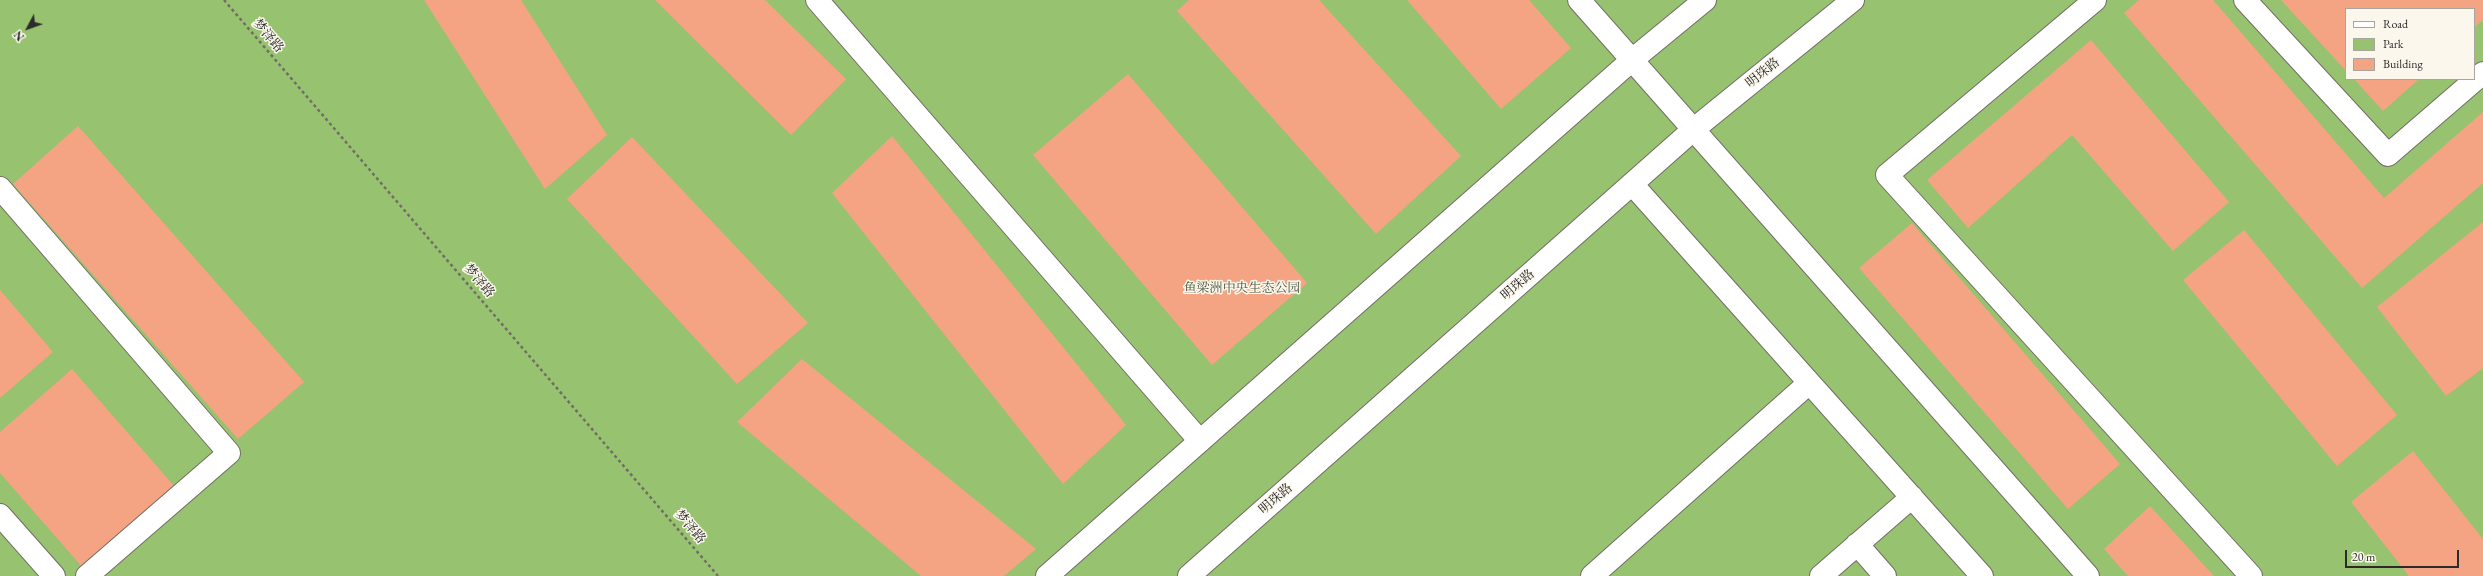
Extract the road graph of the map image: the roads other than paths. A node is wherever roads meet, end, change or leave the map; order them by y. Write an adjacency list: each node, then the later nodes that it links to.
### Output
1 (817, 0): 15 (street)
2 (1579, 0): 7 (street)
3 (1705, 0): 7 (street)
4 (1853, 0): 11 (street, 明珠路)
5 (2095, 0): 28 (street)
6 (2245, 0): 10 (street)
7 (1632, 60): 11 (street); 15 (street)
8 (2483, 73): 9 (street)
9 (2475, 80)
10 (2475, 80)
11 (1694, 129): 12 (street, 明珠路); 27 (street)
12 (1632, 184): 14 (street); 22 (street, 明珠路)
13 (0, 188): 20 (street)
14 (1810, 382): 16 (street); 23 (street)
15 (1200, 441): 21 (street)
16 (1912, 497): 18 (street); 26 (street)
17 (0, 515): 19 (street)
18 (1857, 544): 24 (street); 25 (street)
19 (54, 576)
20 (87, 576)
21 (1047, 576)
22 (1189, 576)
23 (1592, 576)
24 (1821, 576)
25 (1885, 576)
26 (1982, 576)
27 (2088, 576)
28 (2251, 576)

